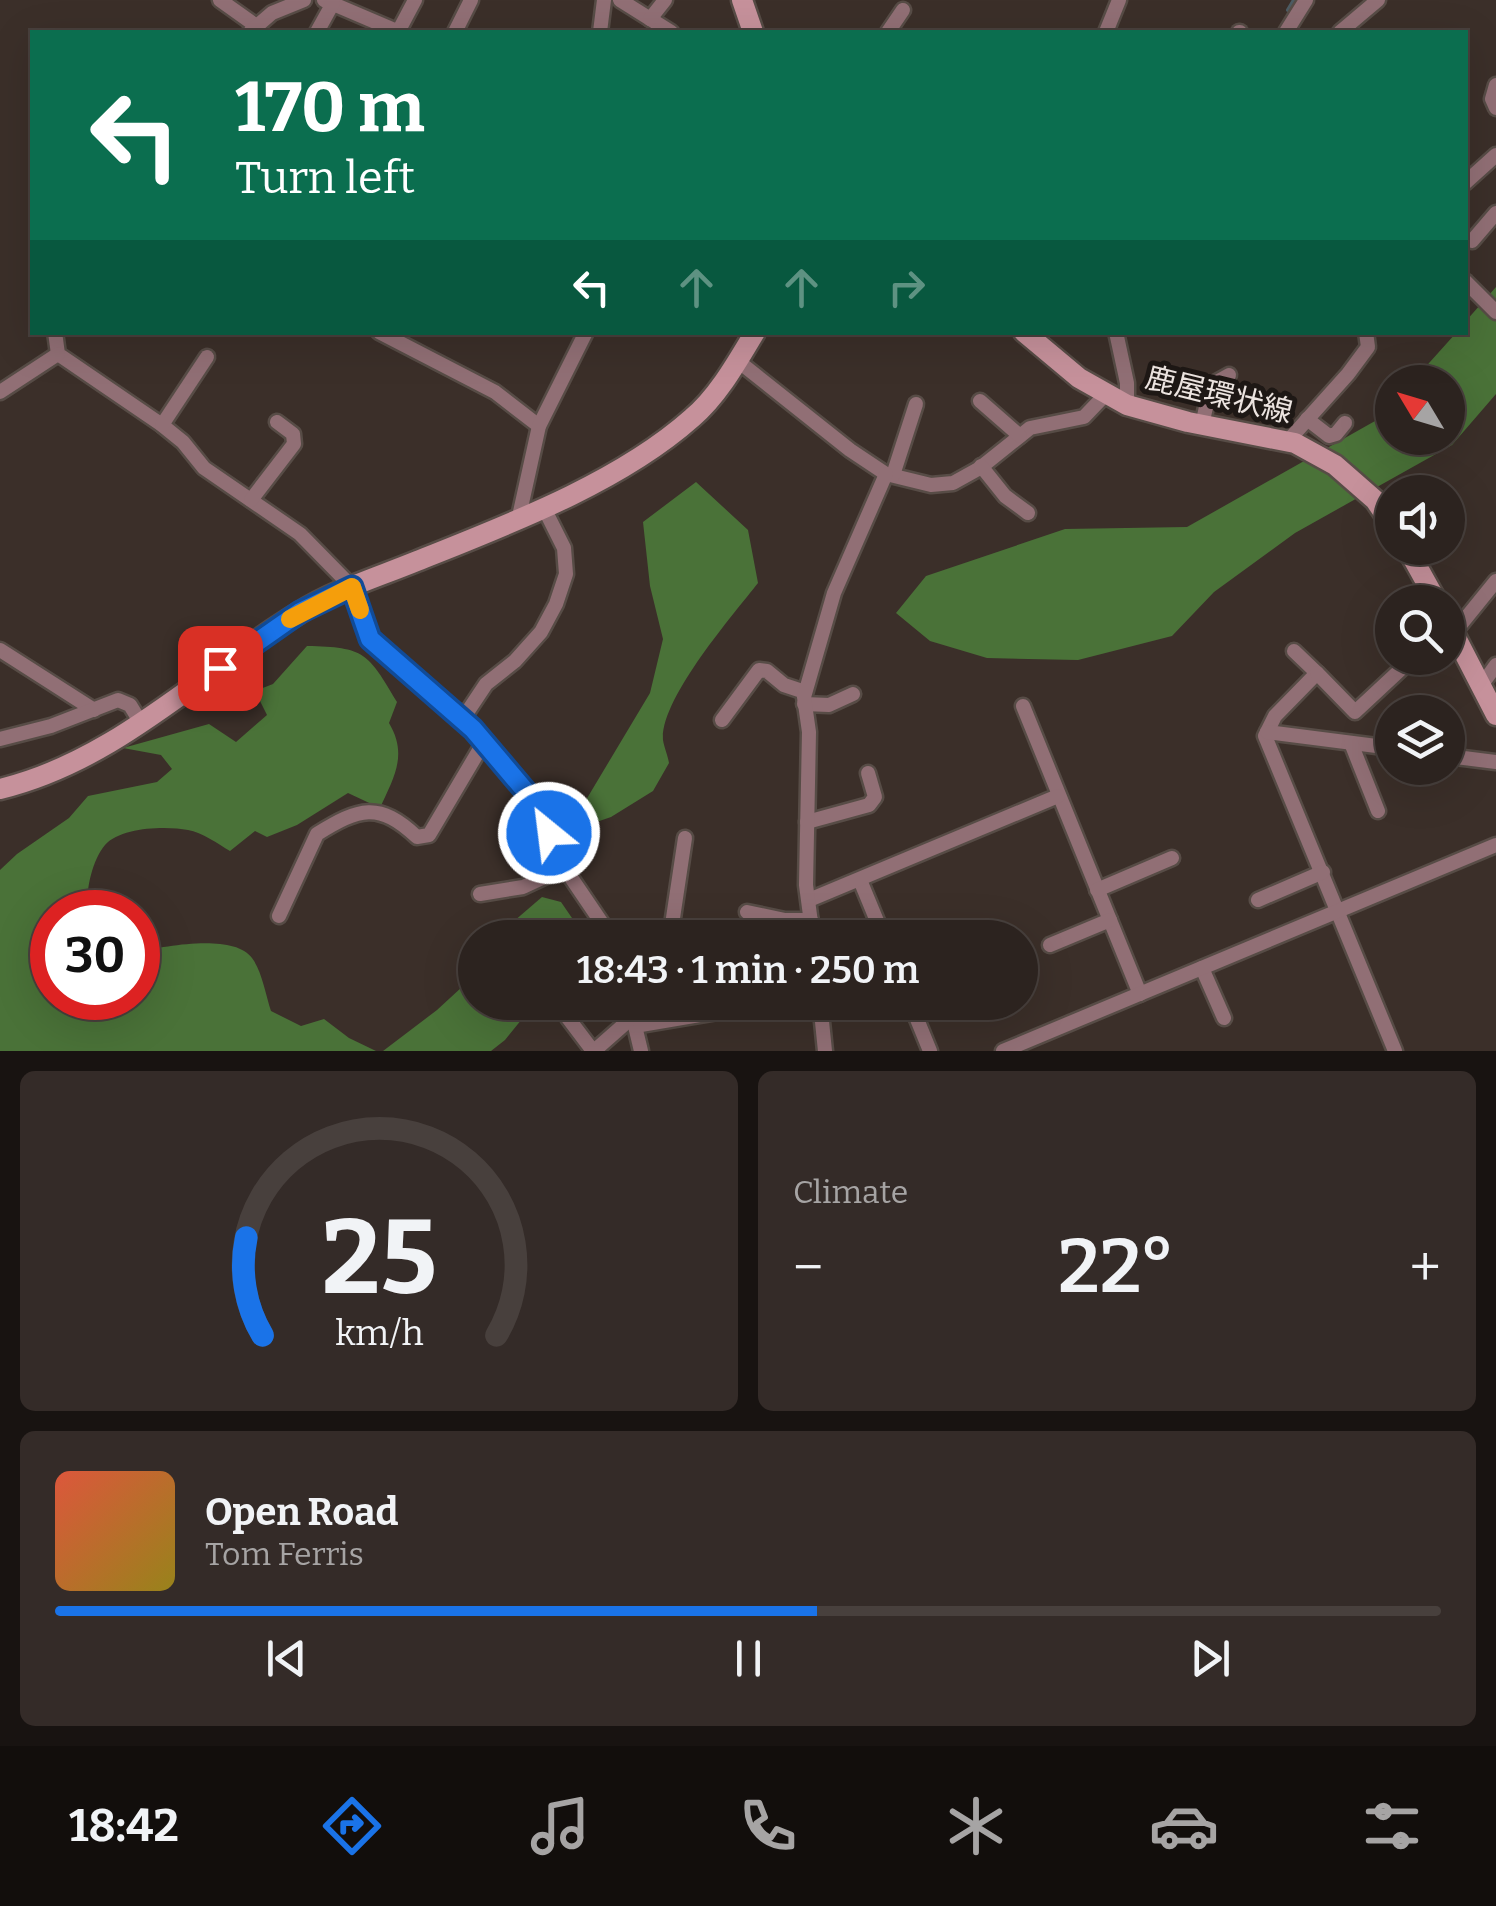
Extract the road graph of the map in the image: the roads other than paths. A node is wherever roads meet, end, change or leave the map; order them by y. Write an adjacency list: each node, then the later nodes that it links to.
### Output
1 (220, 0): 16 (street)
2 (304, 0): 13 (street)
3 (415, 0): 19 (street)
4 (471, 0): 20 (street)
5 (604, 0): 21 (street)
6 (620, 0): 15 (street)
7 (664, 0): 15 (street)
8 (742, 0): 23 (street)
9 (1119, 0): 25 (street)
10 (1306, 0): 26 (street)
11 (1378, 0): 27 (street)
12 (337, 2): 17 (street); 18 (street)
13 (281, 5): 16 (street)
14 (902, 10): 24 (street)
15 (650, 19): 22 (street)
16 (252, 29)
17 (319, 30)
18 (395, 30)
19 (400, 30)
20 (456, 30)
21 (600, 30)
22 (668, 30)
23 (752, 30)
24 (889, 30)
25 (1107, 30)
26 (1287, 30)
27 (1342, 30)
28 (1496, 85): 29 (street)
29 (1496, 108)
30 (1496, 155): 31 (street)
31 (1468, 180)
32 (1496, 213): 33 (street)
33 (1472, 241)
34 (1468, 284): 35 (street)
35 (1496, 312)
36 (55, 335): 43 (street)
37 (385, 335): 57 (street)
38 (584, 335): 57 (street)
39 (752, 335): 45 (street)
40 (1028, 335): 48 (street, 鹿屋環状線)
41 (1117, 335): 51 (street)
42 (1366, 335): 52 (street)
43 (58, 354): 47 (street); 55 (street)
44 (208, 357): 55 (street)
45 (738, 361): 61 (street); 64 (street)
46 (1229, 375): 56 (street)
47 (0, 392)
48 (1106, 394): 51 (street, 鹿屋環状線); 58 (street)
49 (980, 401): 58 (street)
50 (916, 404): 61 (street)
51 (1127, 404): 56 (street, 鹿屋環状線)
52 (1307, 419): 54 (street); 59 (street)
53 (277, 422): 62 (street)
54 (1344, 424)
55 (162, 425): 62 (street)
56 (1202, 425): 59 (street, 鹿屋環状線)
57 (539, 426): 66 (street)
58 (1020, 436): 60 (street)
59 (1287, 442): 63 (street, 鹿屋環状線)
60 (982, 466): 61 (street); 65 (street)
61 (889, 474): 78 (street)
62 (251, 500): 68 (street)
63 (1375, 501)
64 (544, 508): 66 (street); 82 (street)
65 (1028, 514)
66 (518, 521): 68 (street)
67 (1496, 582): 69 (street)
68 (352, 587): 82 (street); 84 (street)
69 (1465, 611)
70 (0, 650): 80 (street)
71 (1294, 650): 74 (street)
72 (1465, 657): 76 (street)
73 (1496, 665): 76 (street)
74 (1317, 673): 75 (street); 85 (street)
75 (1395, 675)
76 (1480, 687): 81 (street)
77 (852, 694): 78 (street)
78 (804, 698): 83 (street); 96 (street)
79 (1023, 706): 94 (street)
80 (94, 710): 84 (street); 86 (street)
81 (1496, 715)
82 (462, 720): 87 (street)
83 (722, 720)
84 (141, 723): 93 (street)
85 (1267, 732): 88 (street); 101 (street)
86 (0, 739)
87 (484, 742): 100 (street); 109 (street)
88 (1351, 743): 89 (street); 95 (street)
89 (1375, 746)
90 (1465, 758): 91 (street)
91 (1496, 762)
92 (868, 773): 96 (street)
93 (0, 789)
94 (1058, 796): 102 (street); 103 (street)
95 (1378, 811)
96 (807, 822): 105 (street)
97 (684, 838): 111 (street)
98 (1496, 844): 108 (street)
99 (1172, 858): 103 (street)
100 (566, 866): 104 (street); 110 (street)
101 (1322, 872): 106 (street); 108 (street)
102 (860, 880): 105 (street); 113 (street)
103 (1097, 890): 114 (street)
104 (480, 894)
105 (809, 900): 112 (street)
106 (1258, 900)
107 (747, 912): 112 (street)
108 (1339, 912): 116 (street); 132 (street)
109 (280, 916)
110 (600, 920)
111 (673, 920)
112 (811, 920)
113 (877, 920)
114 (1110, 920): 115 (street); 117 (street)
115 (1050, 945)
116 (1202, 968): 117 (street); 118 (street)
117 (1140, 994): 131 (street)
118 (1224, 1018)
119 (570, 1020): 127 (street)
120 (628, 1020): 127 (street)
121 (636, 1020): 128 (street)
122 (652, 1020): 126 (street)
123 (663, 1020): 126 (street)
124 (822, 1020): 129 (street)
125 (917, 1020): 130 (street)
126 (658, 1022)
127 (594, 1051)
128 (641, 1051)
129 (825, 1051)
130 (930, 1051)
131 (1003, 1051)
132 (1395, 1051)

